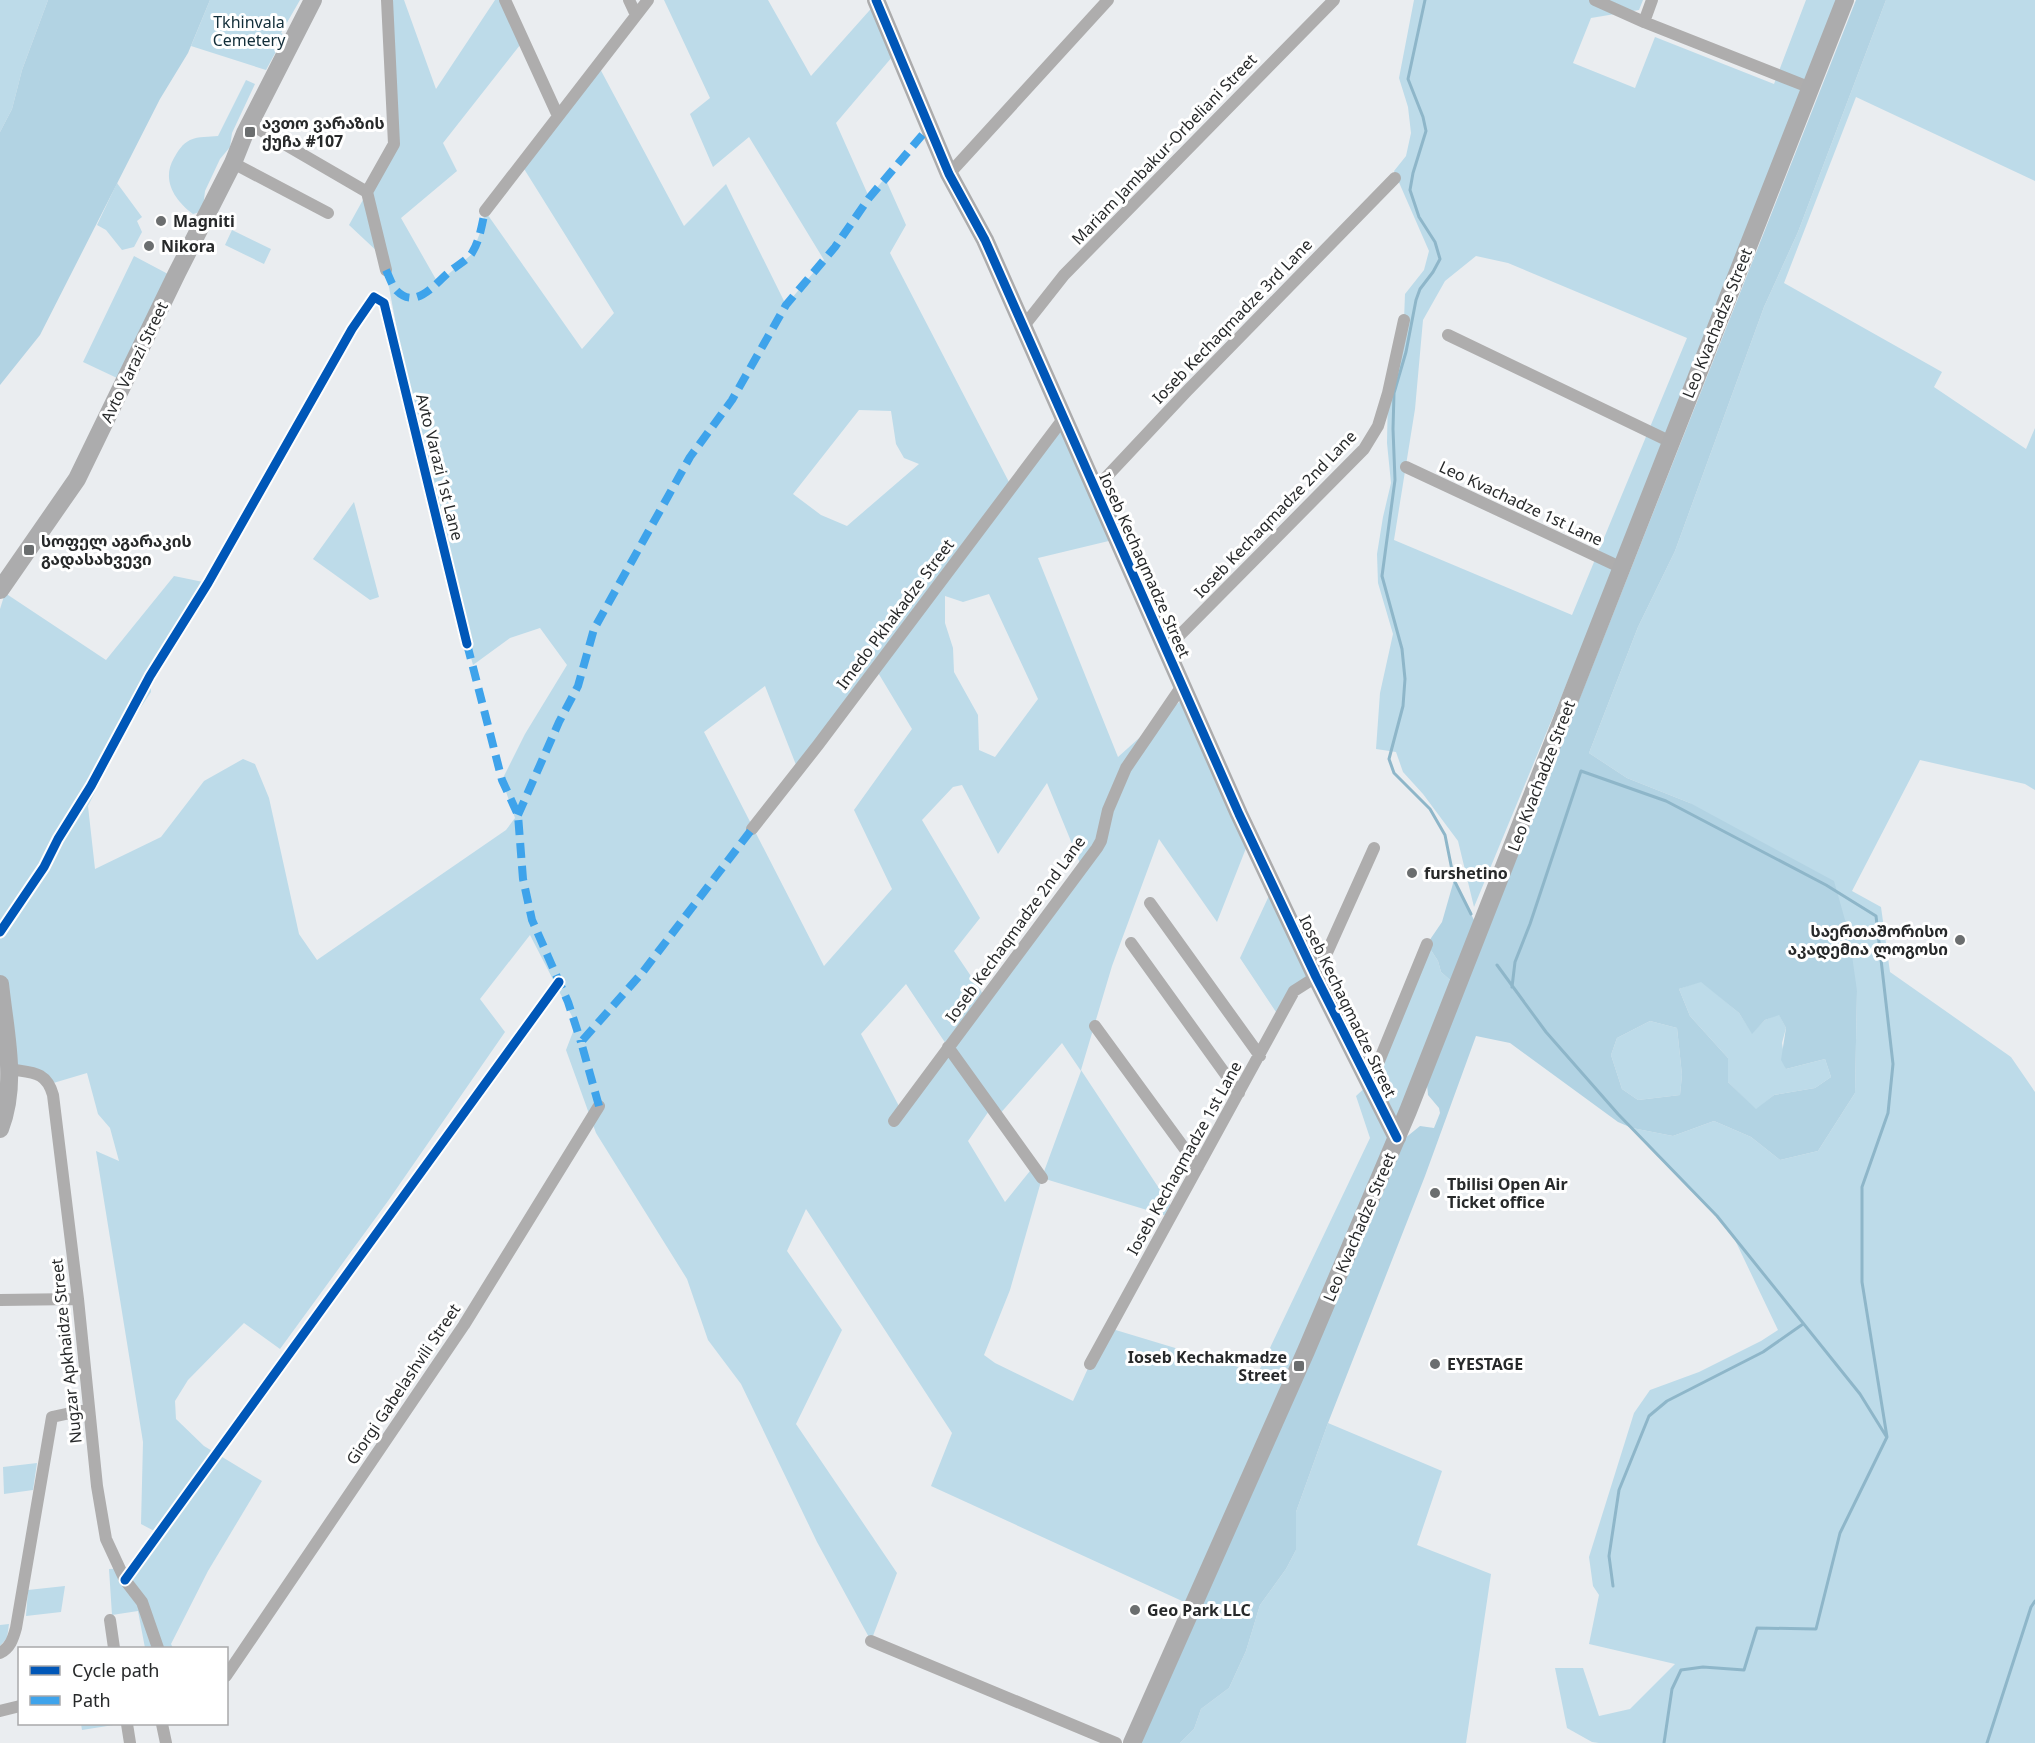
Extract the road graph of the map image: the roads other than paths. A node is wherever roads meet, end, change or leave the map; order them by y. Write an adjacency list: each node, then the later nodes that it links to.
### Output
1 (313, 0): 16 (street, Avto Varazi Street)
2 (387, 0): 20 (street)
3 (505, 0): 15 (street)
4 (629, 0): 12 (street)
5 (648, 0): 12 (street)
6 (1108, 0): 18 (street)
7 (1334, 0): 25 (street, Mariam Jambakur-Orbeliani Street)
8 (1595, 0): 13 (street)
9 (1652, 0): 13 (street)
10 (1845, 0): 14 (street, Leo Kvachadze Street)
11 (878, 1): 18 (street, Ioseb Kechaqmadze Street)
12 (636, 15): 15 (street)
13 (1644, 22): 14 (street)
14 (1811, 88): 28 (street, Leo Kvachadze Street)
15 (558, 116): 21 (street)
16 (250, 124): 17 (street, Avto Varazi Street); 20 (street)
17 (233, 163): 22 (street); 32 (street, Avto Varazi Street)
18 (949, 174): 25 (street, Ioseb Kechaqmadze Street)
19 (1395, 178): 30 (street, Ioseb Kechaqmadze 3rd Lane)
20 (367, 192): 23 (street)
21 (485, 211)
22 (328, 213)
23 (386, 270)
24 (1404, 320): 34 (street, Ioseb Kechaqmadze 2nd Lane)
25 (1023, 327): 27 (street, Ioseb Kechaqmadze Street)
26 (1448, 335): 28 (street)
27 (1063, 419): 30 (street, Ioseb Kechaqmadze Street); 36 (street, Imedo Pkhakadze Street)
28 (1671, 442): 31 (street, Leo Kvachadze Street)
29 (1406, 467): 31 (street, Leo Kvachadze 1st Lane)
30 (1095, 489): 34 (street, Ioseb Kechaqmadze Street)
31 (1622, 568): 54 (street, Leo Kvachadze Street)
32 (0, 590)
33 (467, 644): 39 (street, Avto Varazi 1st Lane)
34 (1166, 649): 35 (street, Ioseb Kechaqmadze Street)
35 (1182, 686): 42 (street, Ioseb Kechaqmadze Street); 46 (street, Ioseb Kechaqmadze 2nd Lane)
36 (752, 829)
37 (1374, 848): 42 (street)
38 (1150, 903): 47 (street)
39 (0, 932)
40 (1131, 944): 50 (street)
41 (1427, 944): 49 (street)
42 (1316, 977): 47 (street, Ioseb Kechaqmadze 1st Lane); 49 (street, Ioseb Kechaqmadze Street)
43 (559, 982): 61 (street)
44 (0, 984): 48 (street)
45 (1095, 1026): 55 (street)
46 (948, 1047): 52 (street, Ioseb Kechaqmadze 2nd Lane); 56 (street)
47 (1260, 1056): 50 (street, Ioseb Kechaqmadze 1st Lane)
48 (9, 1069): 53 (street); 57 (street, Nugzar Apkhaidze Street)
49 (1370, 1083): 54 (street, Ioseb Kechaqmadze Street)
50 (1239, 1093): 55 (street, Ioseb Kechaqmadze 1st Lane)
51 (599, 1106): 67 (street, Giorgi Gabelashvili Street)
52 (894, 1121)
53 (0, 1129)
54 (1397, 1138): 75 (street, Leo Kvachadze Street)
55 (1198, 1167): 59 (street, Ioseb Kechaqmadze 1st Lane)
56 (1042, 1178)
57 (78, 1299): 58 (street); 60 (street, Nugzar Apkhaidze Street)
58 (0, 1300)
59 (1090, 1364)
60 (89, 1409): 61 (street, Nugzar Apkhaidze Street); 66 (street)
61 (125, 1580): 65 (street, Nugzar Apkhaidze Street)
62 (110, 1620): 64 (street)
63 (871, 1641): 74 (street)
64 (114, 1647)
65 (158, 1647)
66 (0, 1653)
67 (228, 1673)
68 (18, 1706): 69 (street)
69 (0, 1711)
70 (127, 1725): 72 (street)
71 (162, 1725): 73 (street)
72 (130, 1743)
73 (166, 1743)
74 (1116, 1743)
75 (1132, 1743)

